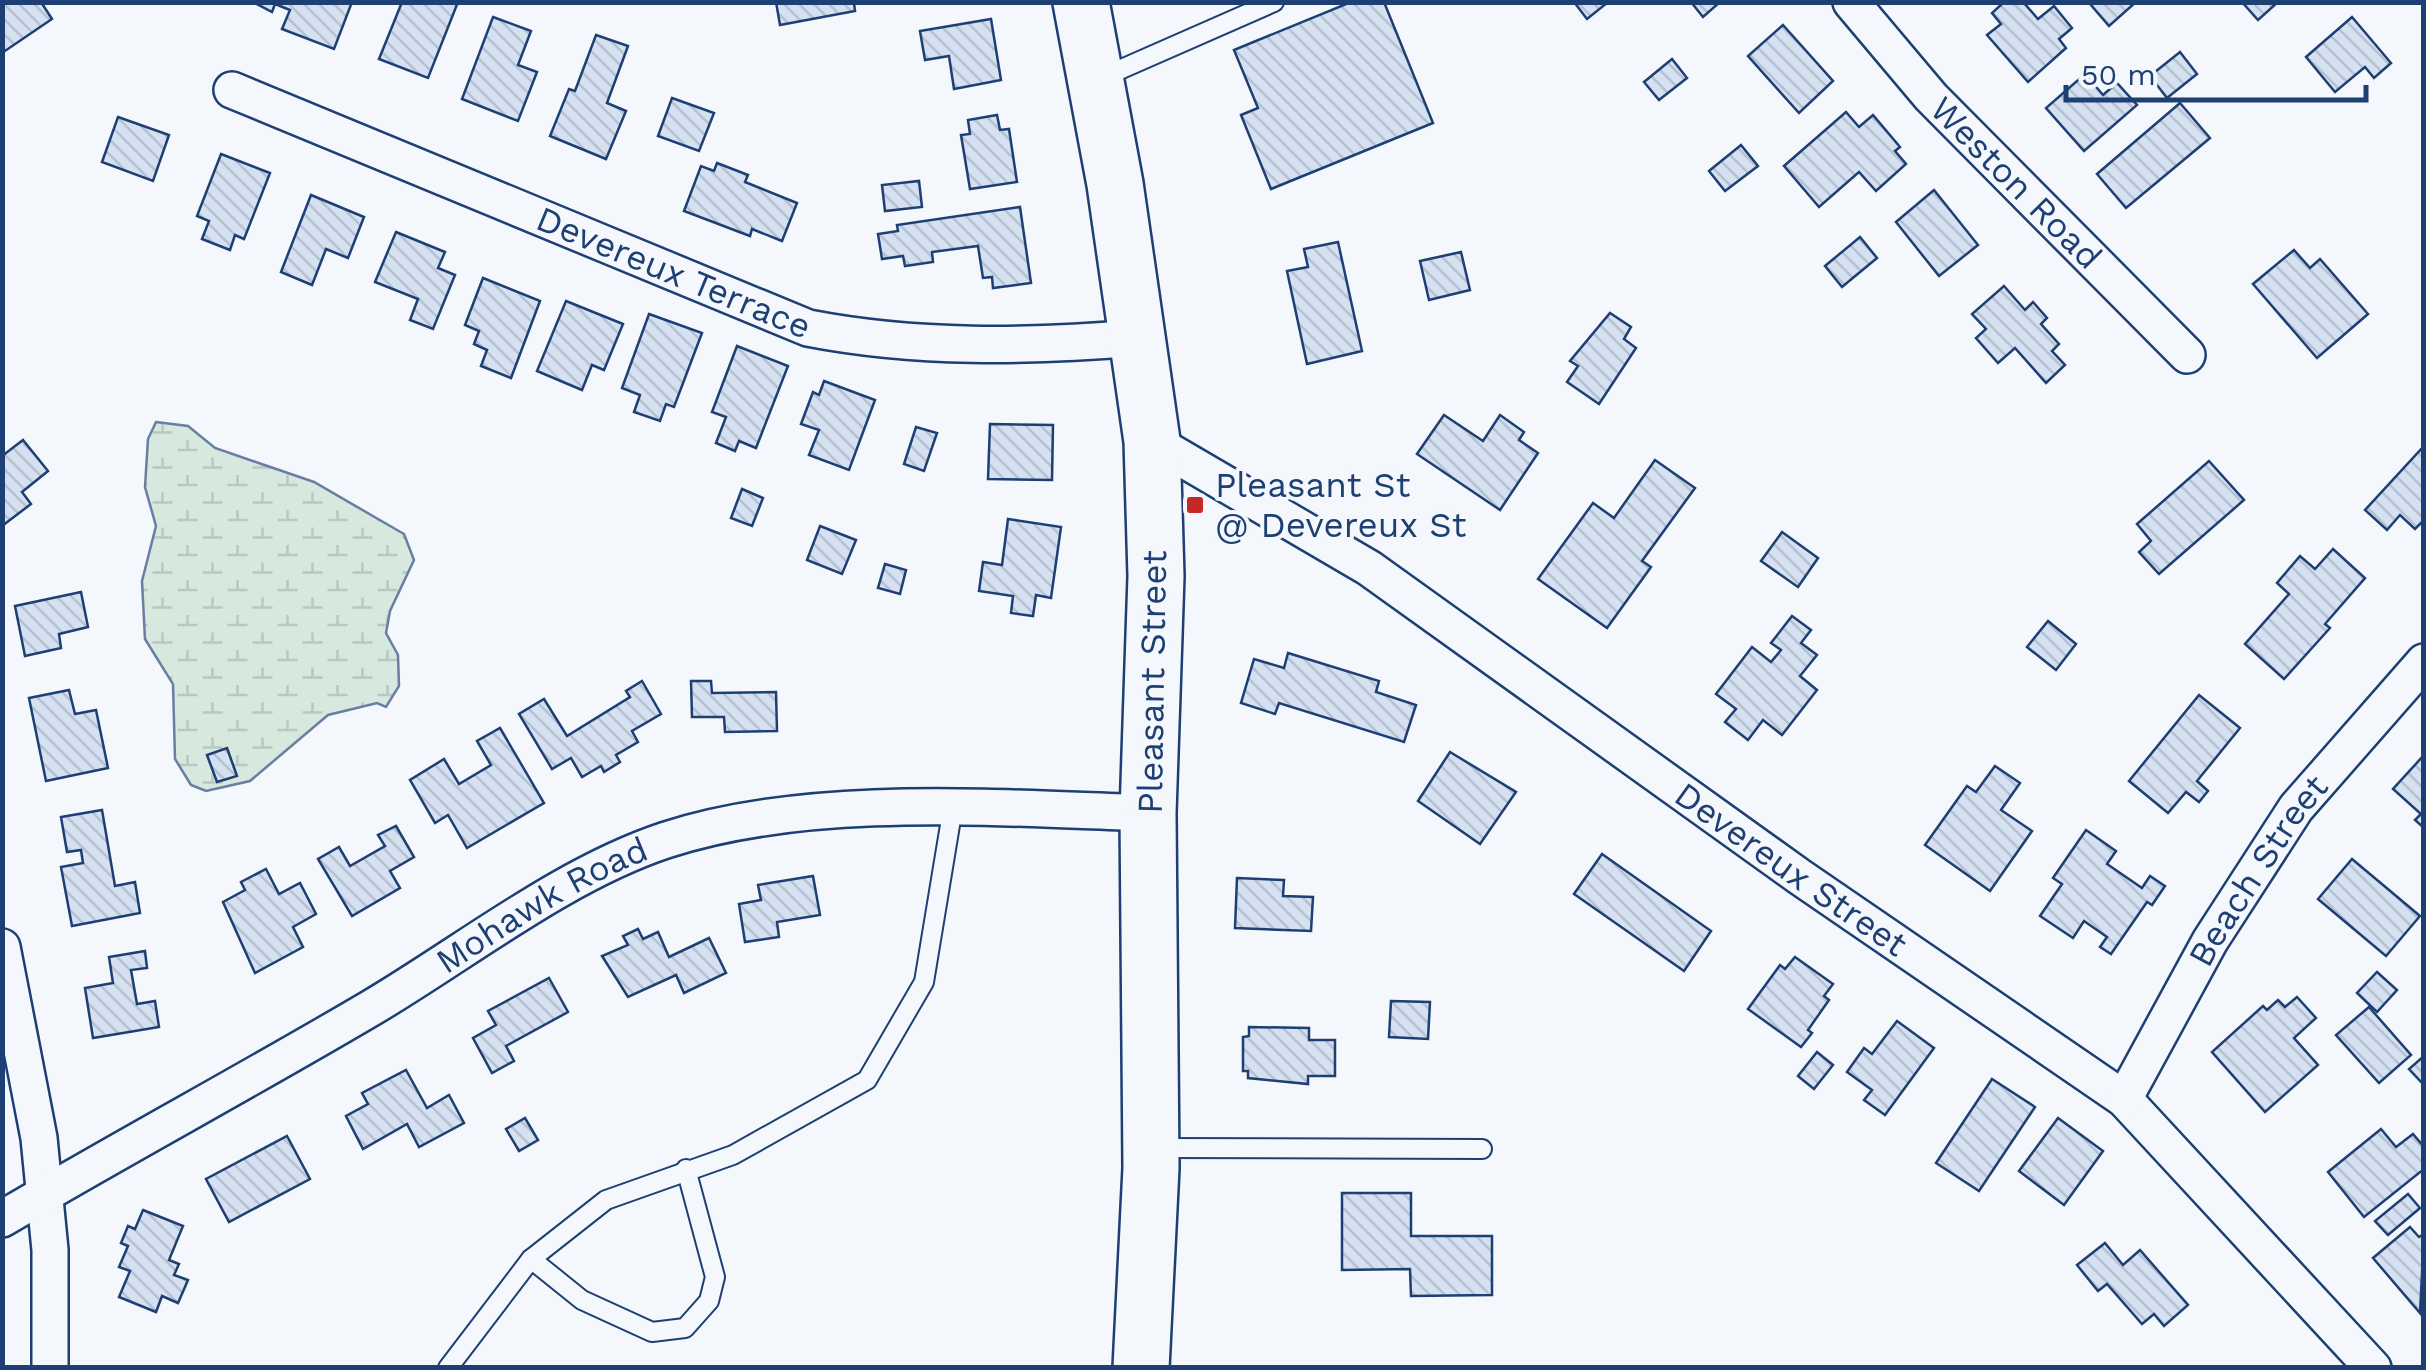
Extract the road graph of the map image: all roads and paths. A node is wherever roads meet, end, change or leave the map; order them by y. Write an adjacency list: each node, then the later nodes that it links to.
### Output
1 (1082, 2): 4 (main road, Pleasant Street)
2 (1274, 2): 4 (lane)
3 (1851, 2): 7 (street, Weston Road)
4 (1096, 81): 6 (main road, Pleasant Street)
5 (232, 90): 6 (street, Devereux Terrace)
6 (1137, 338): 8 (main road, Pleasant Street)
7 (2187, 356)
8 (1152, 441): 11 (main road, Pleasant Street); 13 (street, Devereux Street)
9 (2424, 662): 13 (street, Beach Street)
10 (953, 807): 11 (street, Mohawk Road); 16 (lane); 17 (street, Mohawk Road)
11 (1148, 813): 14 (main road, Pleasant Street)
12 (2, 947): 17 (street)
13 (2124, 1099): 23 (street, Devereux Street)
14 (1151, 1148): 15 (lane); 22 (main road, Pleasant Street)
15 (1482, 1150)
16 (686, 1169): 19 (lane); 19 (lane)
17 (45, 1194): 18 (street, Mohawk Road); 20 (street)
18 (2, 1219)
19 (530, 1259): 21 (lane)
20 (50, 1368)
21 (448, 1368)
22 (1142, 1368)
23 (2374, 1368)

